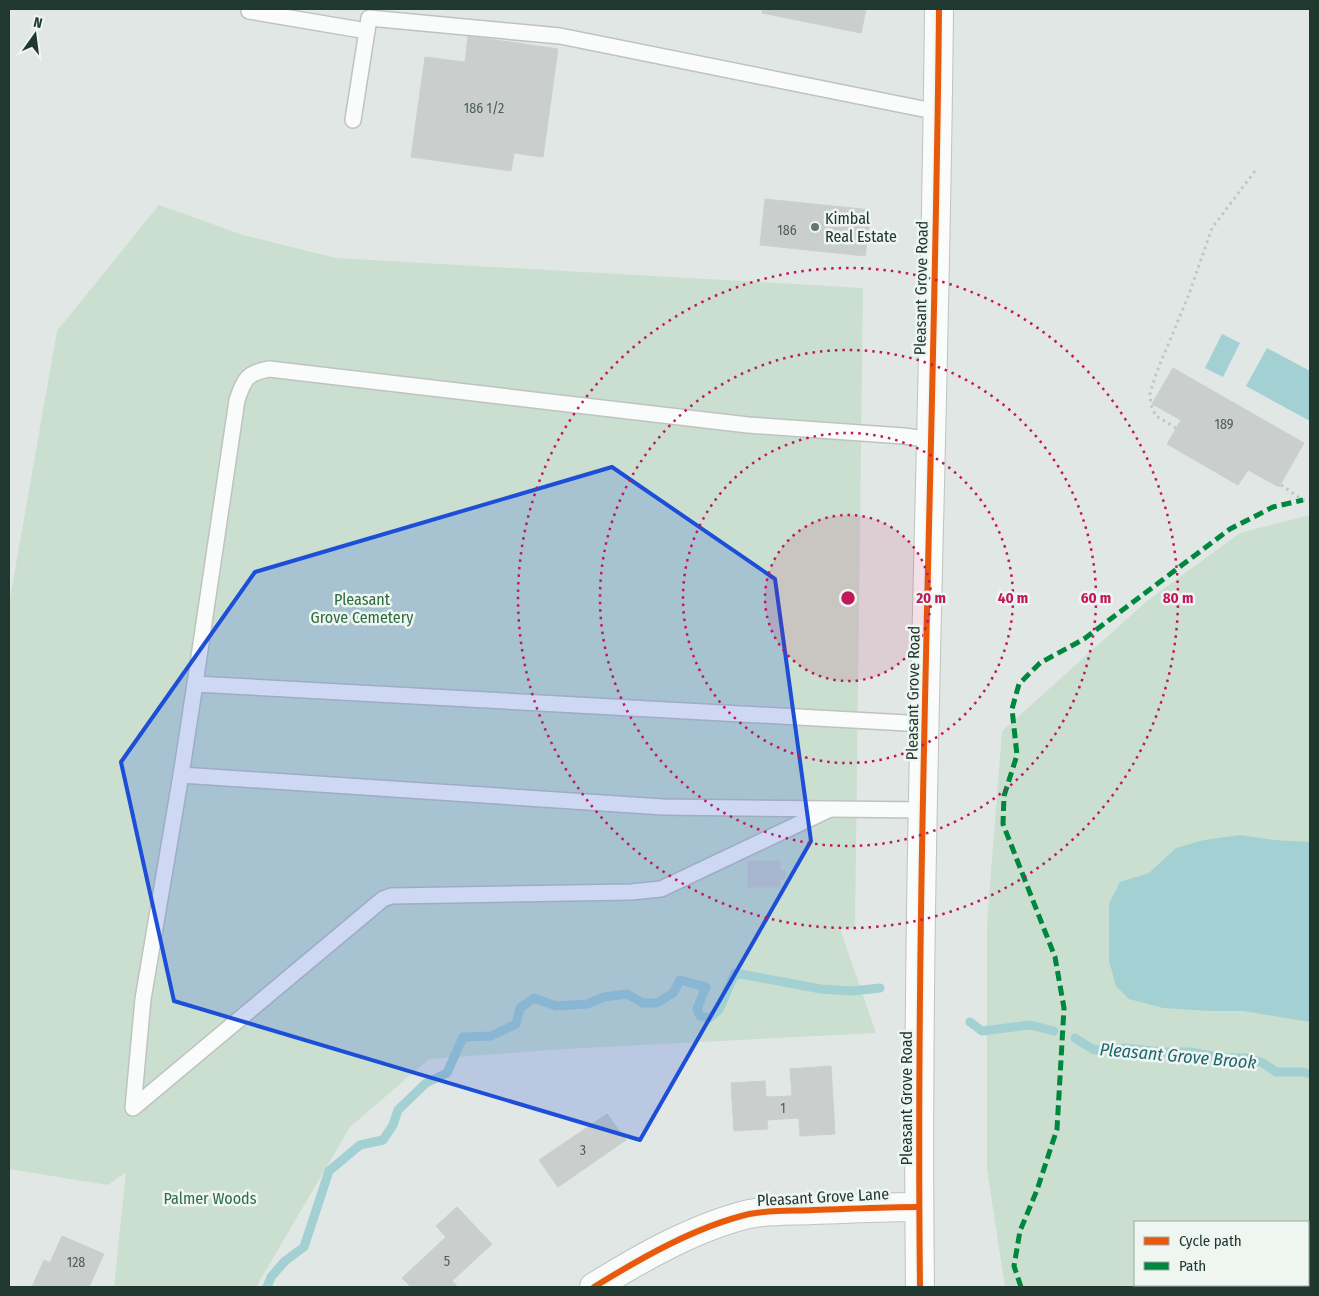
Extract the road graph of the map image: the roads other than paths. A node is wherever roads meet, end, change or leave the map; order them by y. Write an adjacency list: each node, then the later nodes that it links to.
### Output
1 (939, 9): 4 (street, Pleasant Grove Road)
2 (249, 12): 3 (lane)
3 (367, 31): 4 (lane); 5 (lane)
4 (938, 112): 6 (street, Pleasant Grove Road)
5 (353, 120)
6 (932, 440): 7 (lane); 8 (street, Pleasant Grove Road)
7 (195, 684): 8 (lane); 9 (lane)
8 (925, 724): 11 (street, Pleasant Grove Road)
9 (180, 775): 10 (lane); 10 (lane)
10 (828, 810): 11 (lane)
11 (924, 810): 12 (street, Pleasant Grove Road)
12 (919, 1206): 13 (street, Pleasant Grove Lane); 14 (street, Pleasant Grove Road)
13 (594, 1287)
14 (920, 1287)

